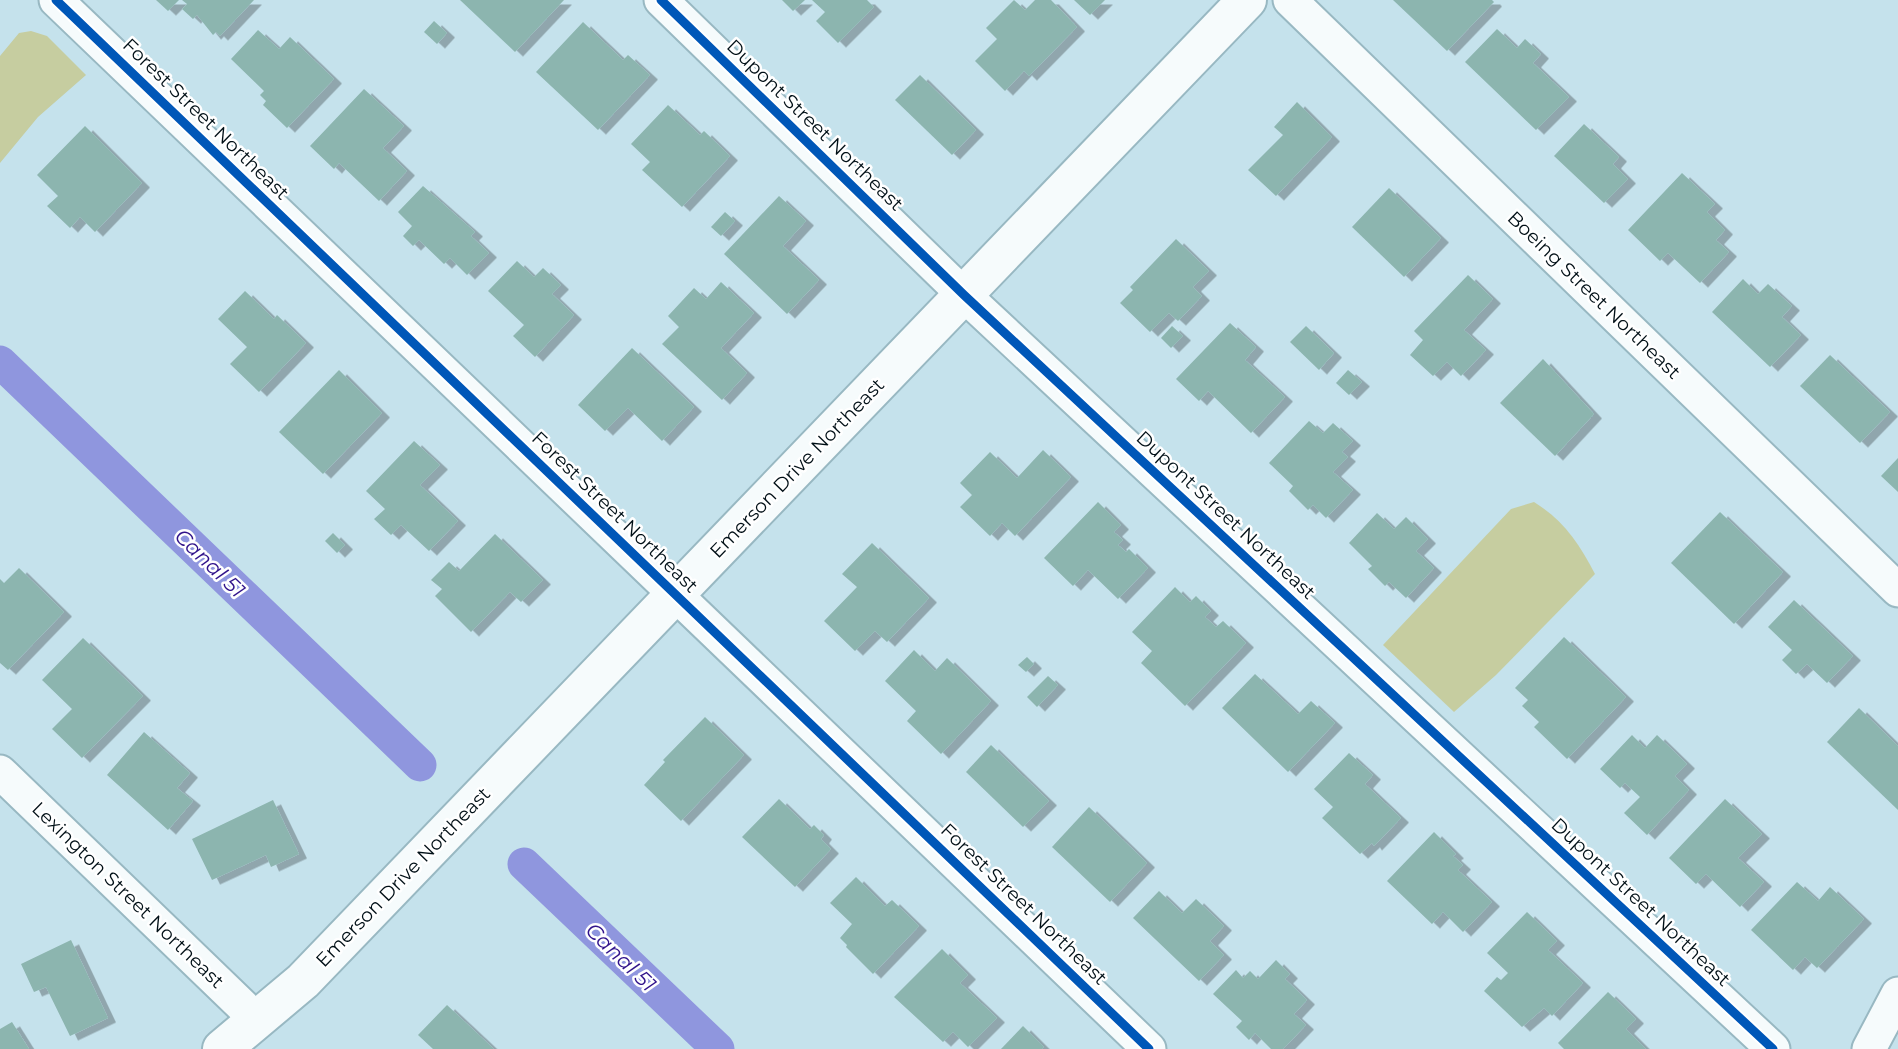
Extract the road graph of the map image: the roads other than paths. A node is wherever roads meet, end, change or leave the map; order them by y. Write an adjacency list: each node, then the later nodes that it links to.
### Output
1 (56, 0): 7 (street, Forest Street Northeast)
2 (661, 0): 5 (street, Dupont Street Northeast)
3 (1247, 0): 5 (street, Emerson Drive Northeast)
4 (1290, 0): 6 (street, Boeing Street Northeast)
5 (964, 295): 7 (street, Emerson Drive Northeast); 13 (street, Dupont Street Northeast)
6 (1898, 590)
7 (676, 594): 10 (street, Emerson Drive Northeast); 12 (street, Forest Street Northeast)
8 (0, 772): 10 (street, Lexington Street Northeast)
9 (1898, 994): 14 (street)
10 (256, 1019): 11 (street, Emerson Drive Northeast)
11 (222, 1049)
12 (1149, 1049)
13 (1773, 1049)
14 (1870, 1049)

